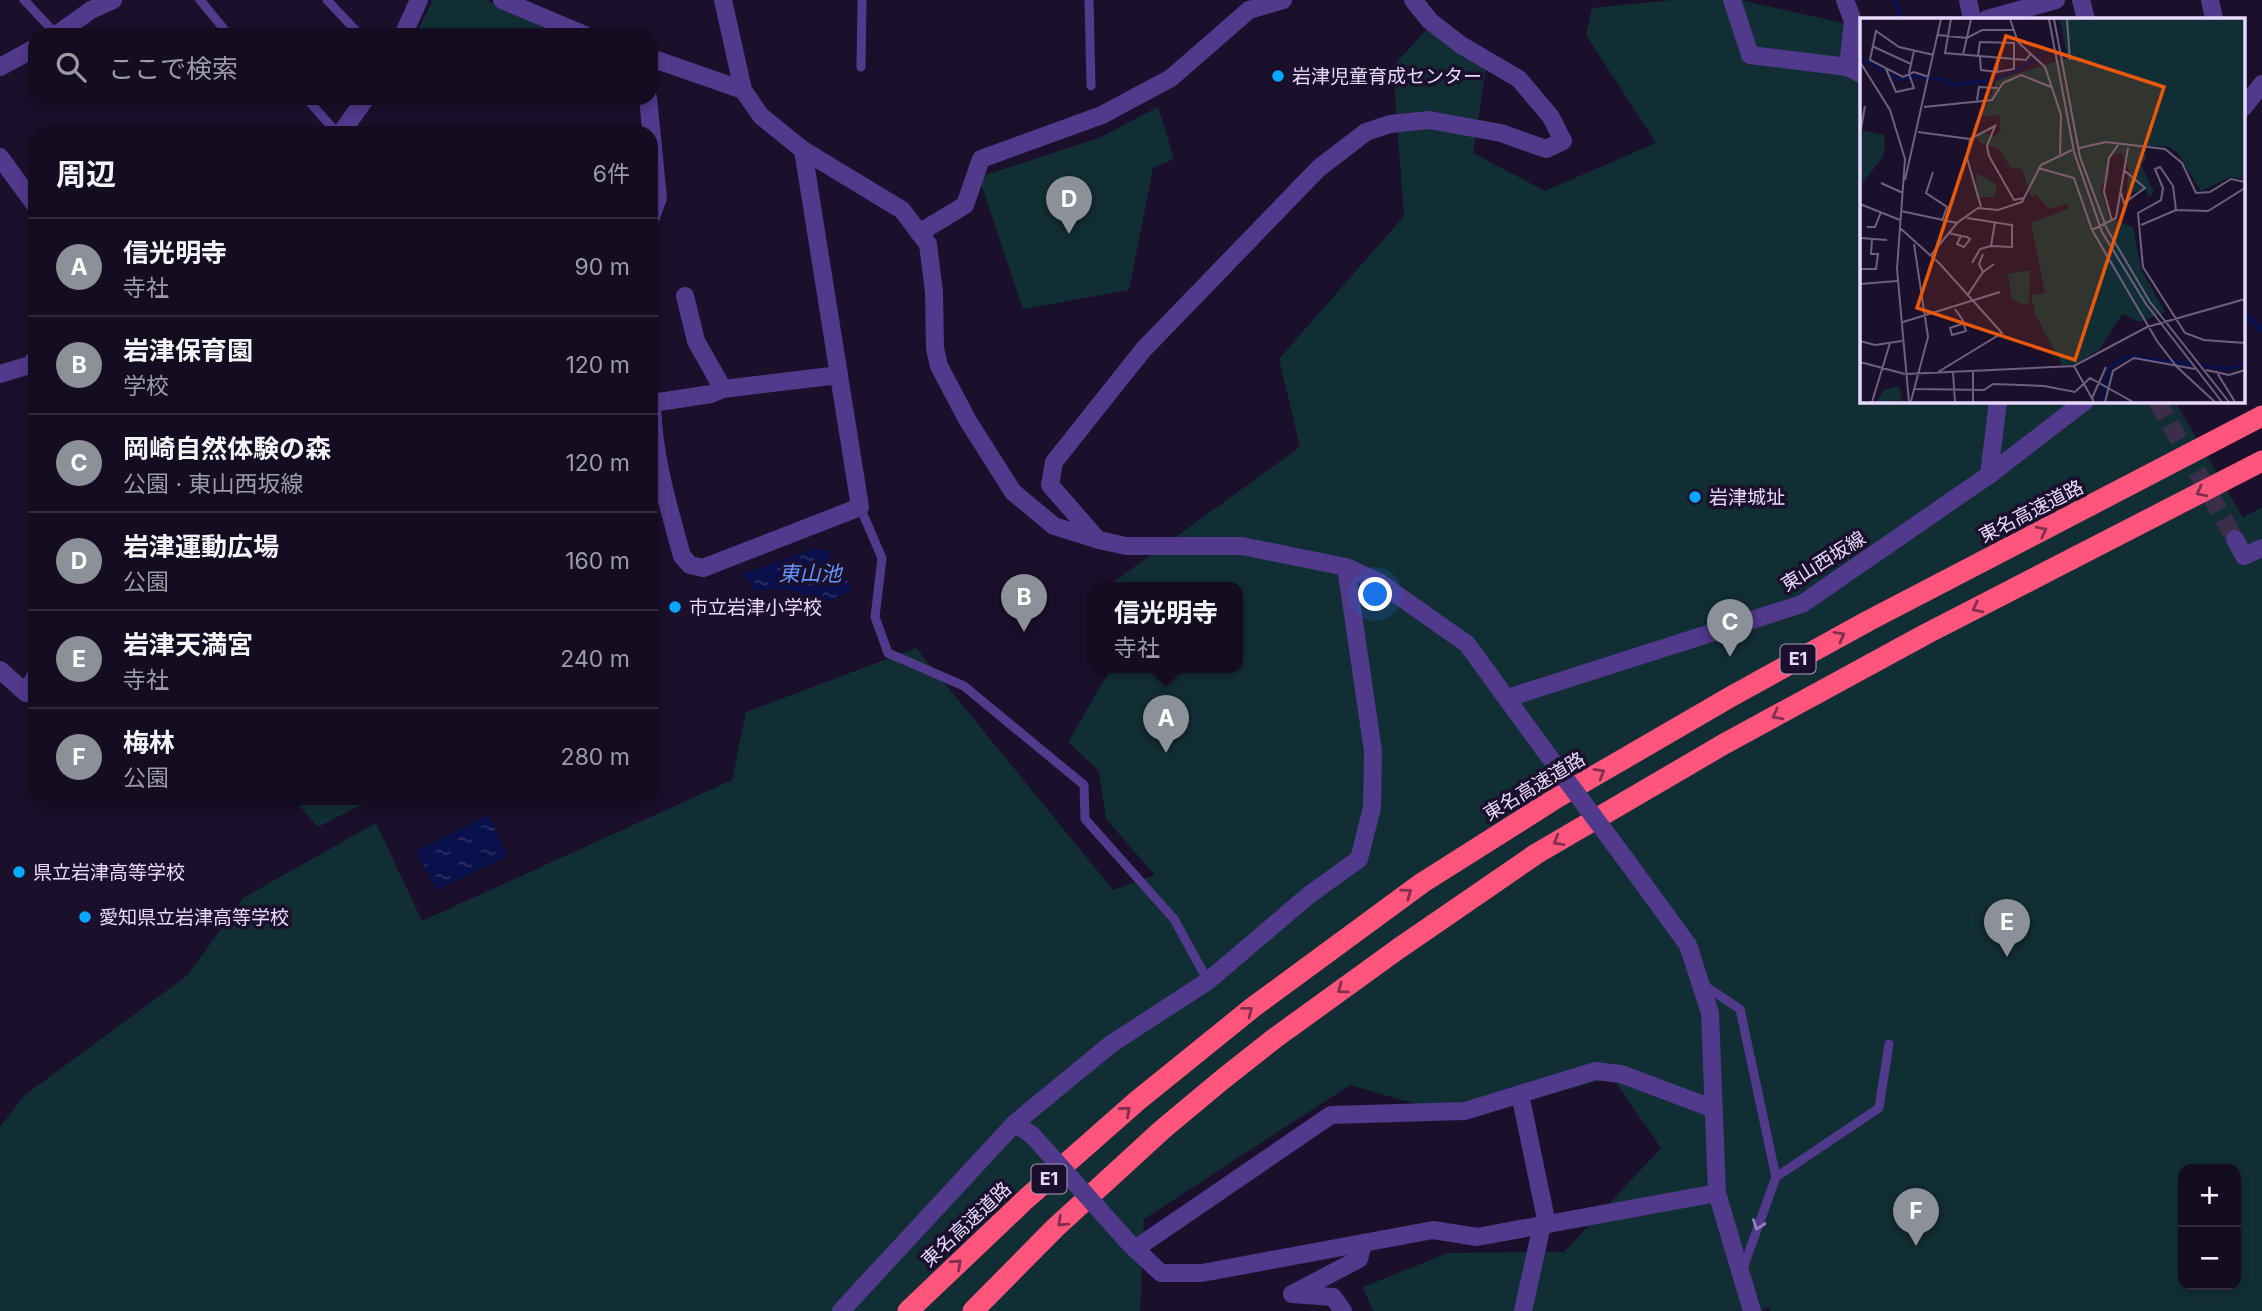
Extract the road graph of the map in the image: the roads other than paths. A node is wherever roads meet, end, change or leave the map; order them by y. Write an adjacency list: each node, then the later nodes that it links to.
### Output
1 (24, 0): 22 (lane)
2 (113, 0): 23 (street)
3 (200, 0): 24 (lane)
4 (327, 0): 25 (lane)
5 (419, 0): 26 (street)
6 (502, 0): 27 (street)
7 (723, 0): 35 (street)
8 (862, 0): 31 (lane)
9 (1088, 0): 34 (lane)
10 (1283, 0): 46 (street)
11 (1413, 0): 61 (street)
12 (1732, 0): 32 (street)
13 (1845, 0): 32 (street)
14 (1968, 0): 18 (street)
15 (2056, 0): 19 (street)
16 (2081, 0): 20 (street)
17 (2210, 0): 21 (street)
18 (1972, 18)
19 (1991, 18)
20 (2086, 18)
21 (2214, 18)
22 (50, 28)
23 (67, 28)
24 (223, 28)
25 (353, 28)
26 (406, 28)
27 (568, 28)
28 (28, 52): 30 (street)
29 (658, 60): 35 (street)
30 (0, 67)
31 (861, 67)
32 (1855, 71)
33 (2262, 84): 39 (street)
34 (1091, 86)
35 (743, 90): 43 (street)
36 (313, 105): 40 (lane)
37 (361, 105): 41 (street)
38 (649, 105): 42 (street)
39 (2244, 107)
40 (332, 126)
41 (344, 126)
42 (650, 126)
43 (803, 150): 46 (street); 50 (street)
44 (0, 157): 45 (street)
45 (28, 195)
46 (919, 233): 61 (street)
47 (685, 296): 51 (street)
48 (28, 366): 49 (street)
49 (0, 374)
50 (839, 374): 51 (street); 59 (street)
51 (723, 389): 52 (street)
52 (658, 399)
53 (1998, 402): 58 (street)
54 (2084, 402): 58 (street, 東山西坂線)
55 (2262, 416): 80 (highway, 東名高速道路 / E1, one-way to 55)
56 (2262, 461): 81 (highway, E1, one-way to 81)
57 (658, 462): 59 (street)
58 (1989, 475): 66 (street, 東山西坂線)
59 (860, 507): 67 (lane)
60 (2235, 539): 62 (street)
61 (1098, 540): 63 (street)
62 (2262, 548)
63 (1346, 567): 66 (street); 67 (street)
64 (0, 670): 65 (street)
65 (28, 689)
66 (1507, 698): 68 (street, bridge)
67 (1208, 981): 72 (street)
68 (1700, 984): 71 (street); 73 (lane)
69 (1889, 1044): 73 (lane)
70 (1520, 1094): 71 (street); 75 (street); 77 (street)
71 (1714, 1109): 74 (street)
72 (1015, 1123): 77 (street, bridge); 79 (street)
73 (1776, 1177): 78 (lane, one-way to 78)
74 (1717, 1194): 75 (street); 78 (street)
75 (1544, 1225): 76 (street); 83 (street)
76 (1363, 1243): 77 (street); 82 (street)
77 (1132, 1247)
78 (1741, 1274): 84 (street)
79 (841, 1311)
80 (908, 1311)
81 (973, 1311)
82 (1343, 1311)
83 (1522, 1311)
84 (1752, 1311)

